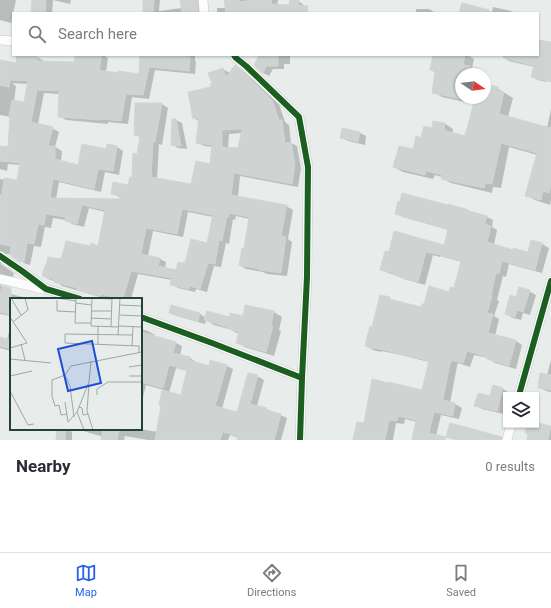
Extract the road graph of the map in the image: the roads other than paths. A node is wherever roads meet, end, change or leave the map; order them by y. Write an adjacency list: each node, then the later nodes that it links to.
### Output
1 (203, 0): 2 (street)
2 (204, 12)
3 (0, 40): 4 (street)
4 (12, 41)
5 (235, 56): 12 (street)
6 (0, 256): 9 (street)
7 (0, 279): 9 (street)
8 (551, 281): 13 (street)
9 (46, 289): 10 (street)
10 (77, 298)
11 (142, 317): 12 (street)
12 (302, 378): 15 (street)
13 (520, 392)
14 (510, 428): 16 (street)
15 (300, 440)
16 (507, 440)

